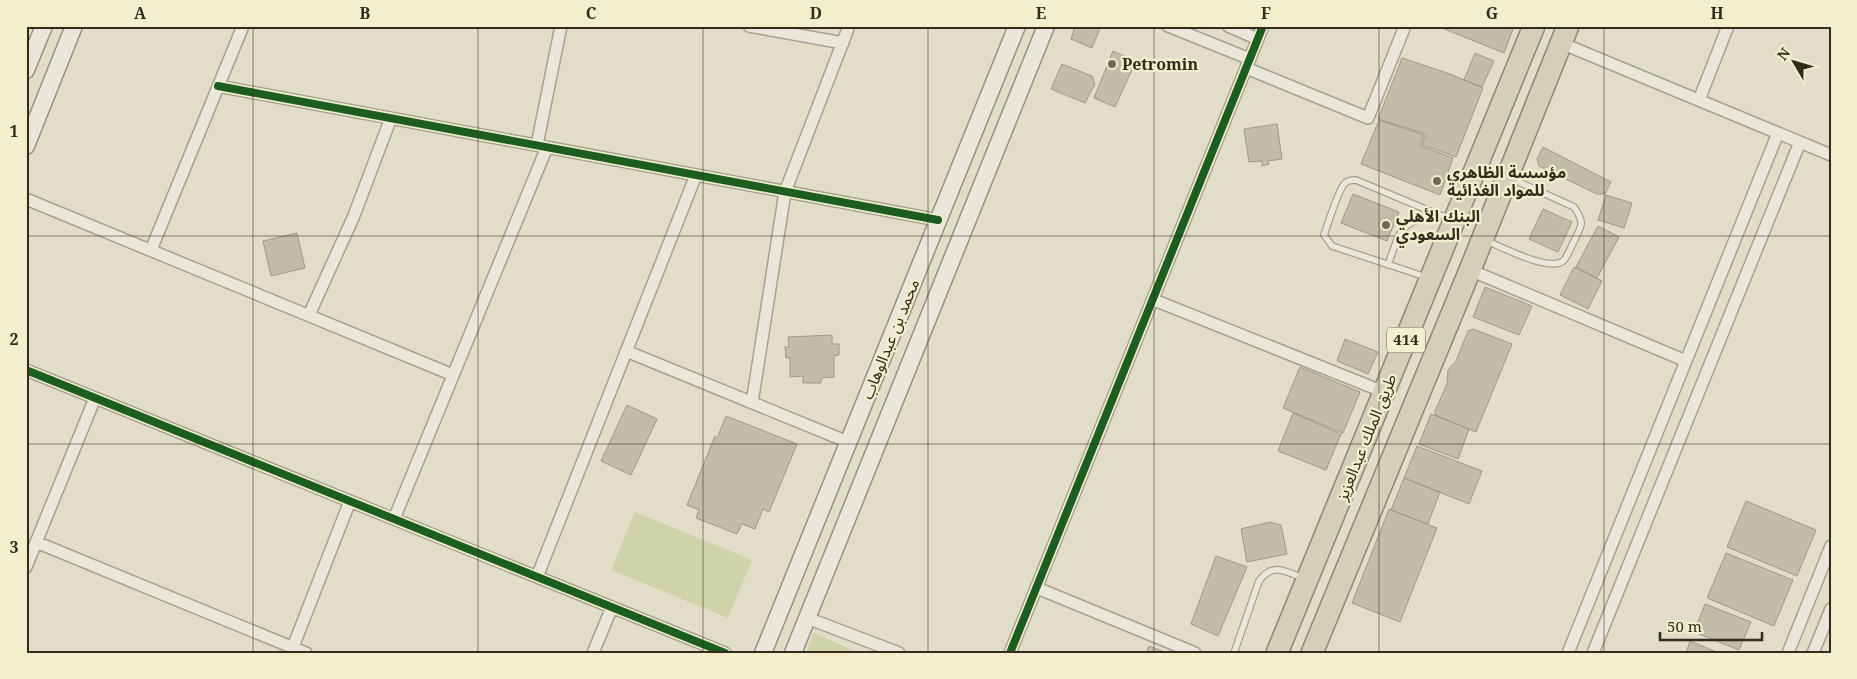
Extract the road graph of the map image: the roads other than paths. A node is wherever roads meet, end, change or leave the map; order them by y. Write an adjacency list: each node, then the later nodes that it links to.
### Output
1 (44, 26): 19 (street)
2 (74, 26): 25 (street)
3 (243, 26): 20 (street)
4 (561, 26): 26 (street)
5 (749, 26): 17 (street)
6 (850, 26): 17 (street)
7 (1017, 26): 33 (street, محمد بن عبدالوهاب)
8 (1046, 26): 59 (street, محمد بن عبدالوهاب)
9 (1168, 26): 18 (street)
10 (1228, 26): 16 (street)
11 (1263, 26): 16 (street)
12 (1404, 26): 18 (street)
13 (1534, 26): 32 (highway, طريق الملك عبدالعزيز / 414)
14 (1728, 26): 21 (street)
15 (1565, 34): 21 (street); 29 (highway, طريق الملك عبدالعزيز / 414)
16 (1258, 39): 18 (street)
17 (843, 43): 30 (street)
18 (1248, 64): 39 (street)
19 (26, 70)
20 (218, 86): 22 (street); 35 (street)
21 (1699, 100): 23 (street)
22 (391, 118): 26 (street); 40 (street)
23 (1778, 133): 24 (street); 42 (street)
24 (1800, 142): 27 (street); 73 (street)
25 (26, 146)
26 (542, 146): 28 (street); 44 (street)
27 (1831, 154)
28 (696, 175): 30 (street); 41 (street)
29 (1508, 177): 34 (highway, طريق الملك عبدالعزيز / 414); 34 (lane)
30 (785, 192): 33 (street); 47 (street)
31 (26, 199): 35 (street)
32 (1445, 217): 36 (lane); 36 (lane); 38 (highway, طريق الملك عبدالعزيز / 414)
33 (938, 220): 48 (street, محمد بن عبدالوهاب)
34 (1482, 240): 37 (highway, طريق الملك عبدالعزيز / 414)
35 (151, 250): 40 (street)
36 (1388, 265): 38 (lane)
37 (1470, 270): 42 (street); 71 (highway, طريق الملك عبدالعزيز / 414)
38 (1431, 279): 45 (highway, طريق الملك عبدالعزيز / 414)
39 (1154, 300): 45 (street); 56 (street)
40 (308, 315): 44 (street)
41 (626, 351): 47 (street); 54 (street)
42 (1686, 361): 72 (street)
43 (26, 370): 46 (street)
44 (453, 375): 50 (street)
45 (1384, 392): 55 (highway, طريق الملك عبدالعزيز / 414)
46 (95, 398): 49 (street); 51 (street)
47 (752, 402): 48 (street)
48 (848, 442): 64 (street, محمد بن عبدالوهاب)
49 (350, 501): 50 (street); 60 (street)
50 (394, 519): 54 (street)
51 (36, 542): 53 (street); 60 (street)
52 (1831, 546): 74 (street)
53 (26, 566)
54 (537, 577): 57 (street)
55 (1308, 579): 69 (lane); 70 (highway, طريق الملك عبدالعزيز / 414)
56 (1037, 588): 67 (street); 68 (street)
57 (612, 607): 62 (street); 63 (street)
58 (1831, 609): 75 (street)
59 (807, 618): 65 (street, محمد بن عبدالوهاب); 66 (street)
60 (293, 647): 61 (street)
61 (306, 653)
62 (593, 653)
63 (725, 653)
64 (763, 653)
65 (793, 653)
66 (899, 653)
67 (1010, 653)
68 (1195, 653)
69 (1234, 653)
70 (1277, 653)
71 (1312, 653)
72 (1568, 653)
73 (1593, 653)
74 (1788, 653)
75 (1813, 653)

